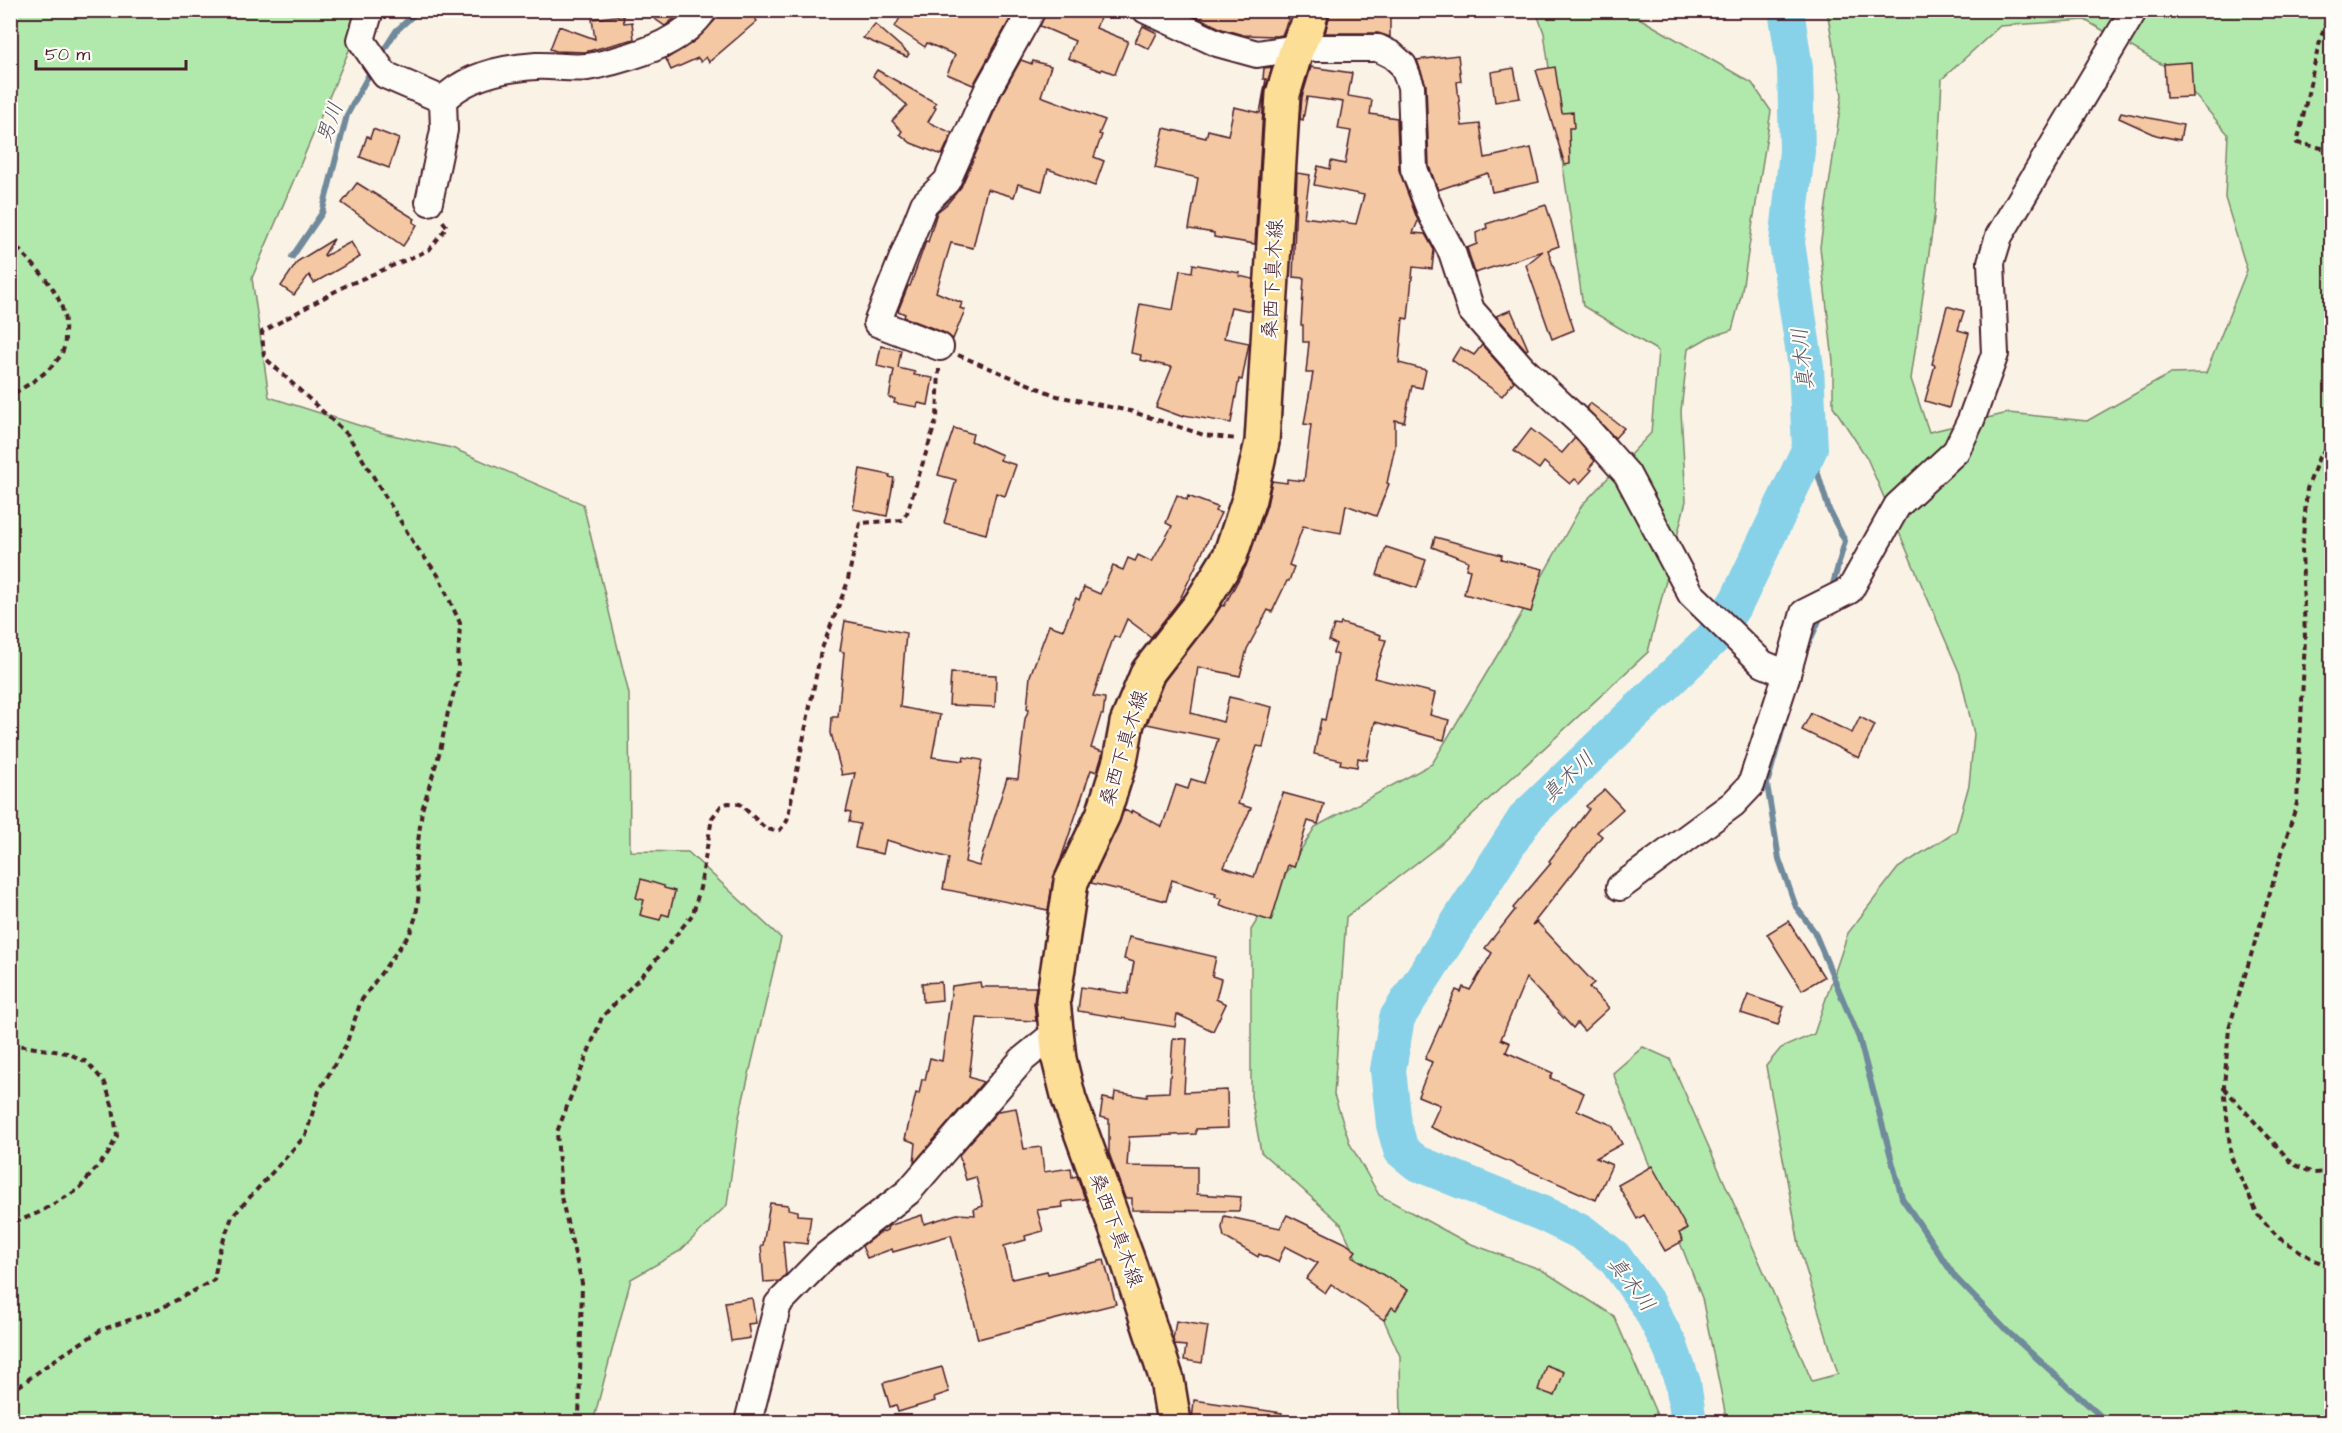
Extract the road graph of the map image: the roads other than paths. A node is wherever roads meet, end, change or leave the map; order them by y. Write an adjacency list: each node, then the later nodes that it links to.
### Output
1 (370, 10): 8 (street)
2 (704, 10): 8 (street)
3 (1032, 10): 10 (street)
4 (1146, 10): 7 (street)
5 (1312, 10): 7 (main road, 桑西下真木線)
6 (2134, 10): 11 (street)
7 (1297, 48): 11 (street); 13 (main road, 桑西下真木線)
8 (443, 99): 9 (street)
9 (429, 202)
10 (940, 347)
11 (1787, 674): 12 (street)
12 (1620, 887)
13 (1055, 1033): 14 (street); 15 (main road, 桑西下真木線)
14 (748, 1422)
15 (1174, 1422)

